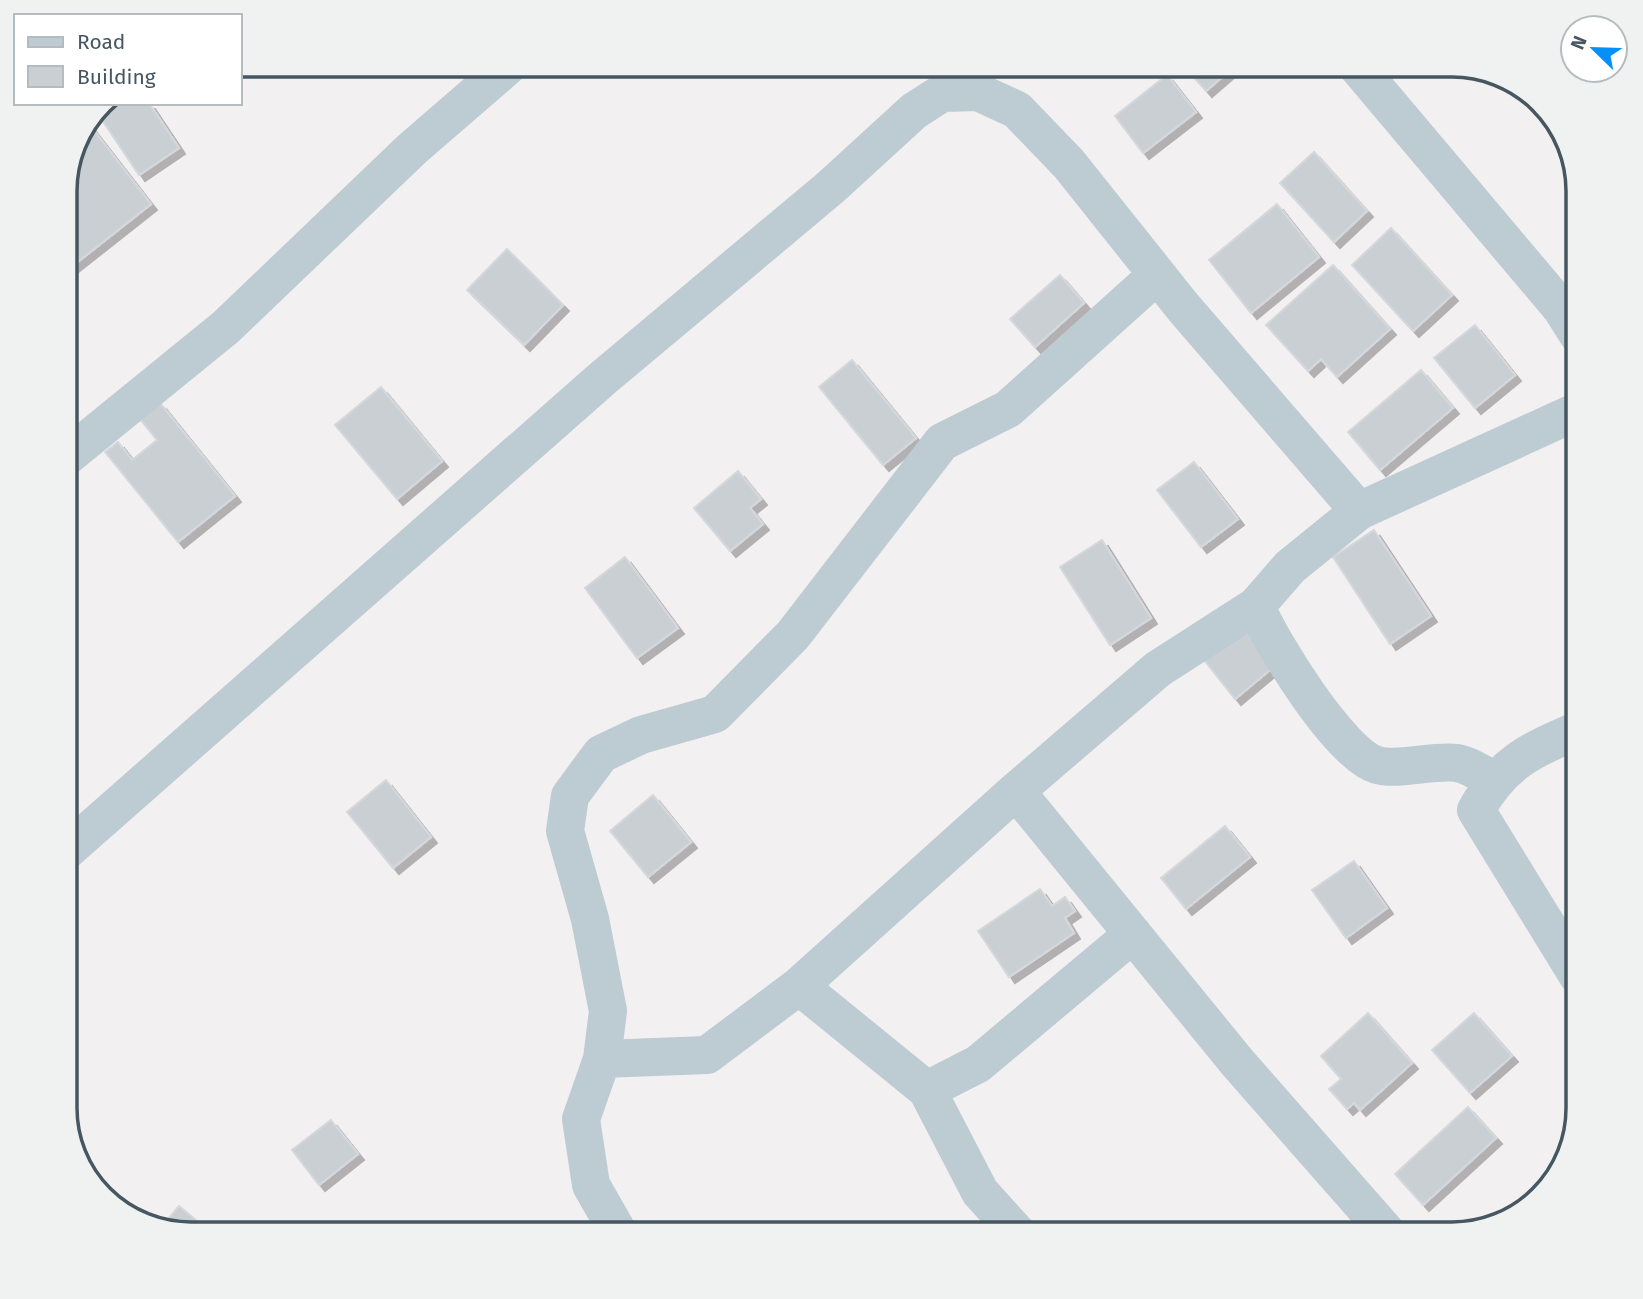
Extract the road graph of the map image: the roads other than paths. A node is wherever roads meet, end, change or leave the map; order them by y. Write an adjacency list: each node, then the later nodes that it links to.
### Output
1 (495, 77): 7 (street)
2 (1366, 77): 5 (street)
3 (971, 78): 4 (street); 13 (street)
4 (1157, 275): 8 (street); 17 (street)
5 (1566, 317)
6 (1566, 416): 8 (street)
7 (77, 448)
8 (1359, 511): 9 (street)
9 (1256, 606): 11 (street); 12 (street)
10 (1566, 735): 11 (street)
11 (1495, 781): 15 (street)
12 (1016, 791): 14 (street); 16 (street)
13 (77, 841)
14 (1132, 934): 18 (street); 21 (street)
15 (1566, 956)
16 (799, 986): 17 (street); 18 (street)
17 (602, 1059): 19 (street)
18 (927, 1090): 20 (street)
19 (612, 1222)
20 (1007, 1222)
21 (1377, 1222)

